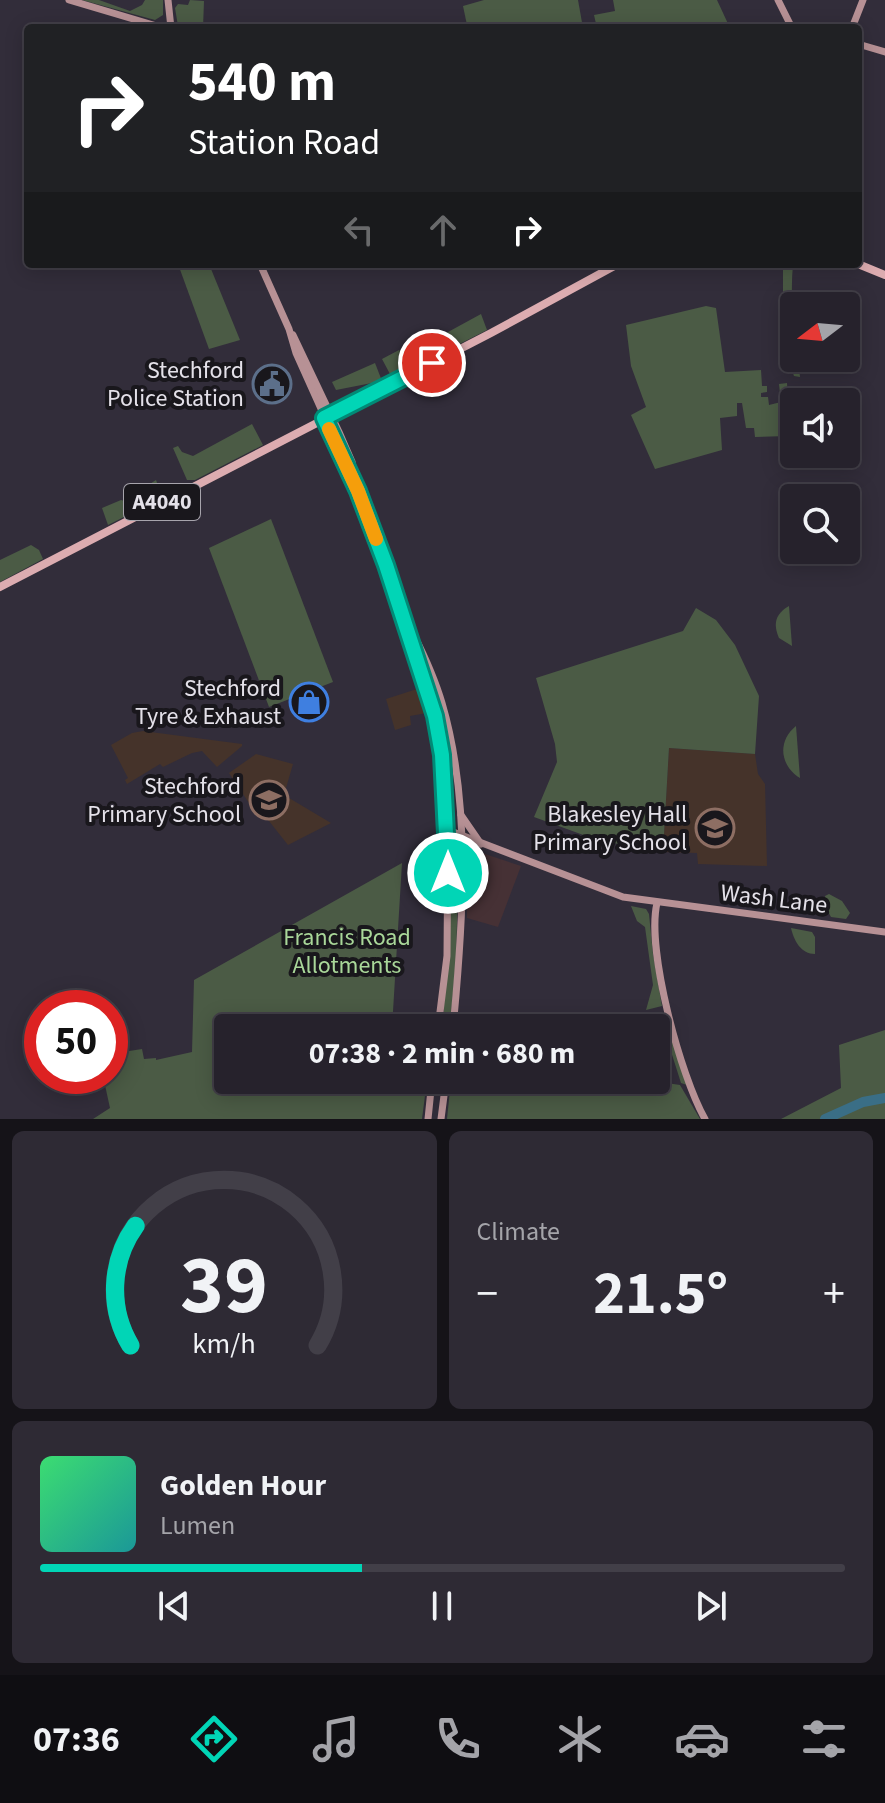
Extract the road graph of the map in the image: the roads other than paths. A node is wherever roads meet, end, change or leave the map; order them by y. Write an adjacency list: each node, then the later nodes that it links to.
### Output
1 (69, 0): 5 (main road)
2 (168, 0): 6 (main road)
3 (778, 0): 7 (main road)
4 (863, 0): 8 (main road)
5 (151, 24)
6 (171, 24)
7 (790, 24)
8 (854, 24)
9 (862, 45): 10 (main road)
10 (885, 52)
11 (862, 266): 14 (main road)
12 (262, 268): 15 (main road)
13 (611, 268): 15 (main road, A4040)
14 (885, 275)
15 (328, 417): 16 (main road); 16 (main road); 17 (main road, A4040)
16 (358, 491): 18 (main road)
17 (0, 587)
18 (402, 607): 19 (main road); 20 (main road)
19 (460, 813): 21 (main road); 22 (main road)
20 (448, 830): 21 (main road, Wash Lane); 26 (main road)
21 (461, 837): 22 (main road, Wash Lane); 23 (main road)
22 (482, 845): 23 (main road); 24 (main road, Wash Lane)
23 (461, 856): 27 (main road)
24 (657, 903): 25 (main road, Wash Lane); 32 (main road)
25 (885, 932)
26 (440, 1014)
27 (454, 1014)
28 (431, 1094): 30 (main road)
29 (444, 1094): 31 (main road)
30 (428, 1119)
31 (441, 1119)
32 (705, 1119)

